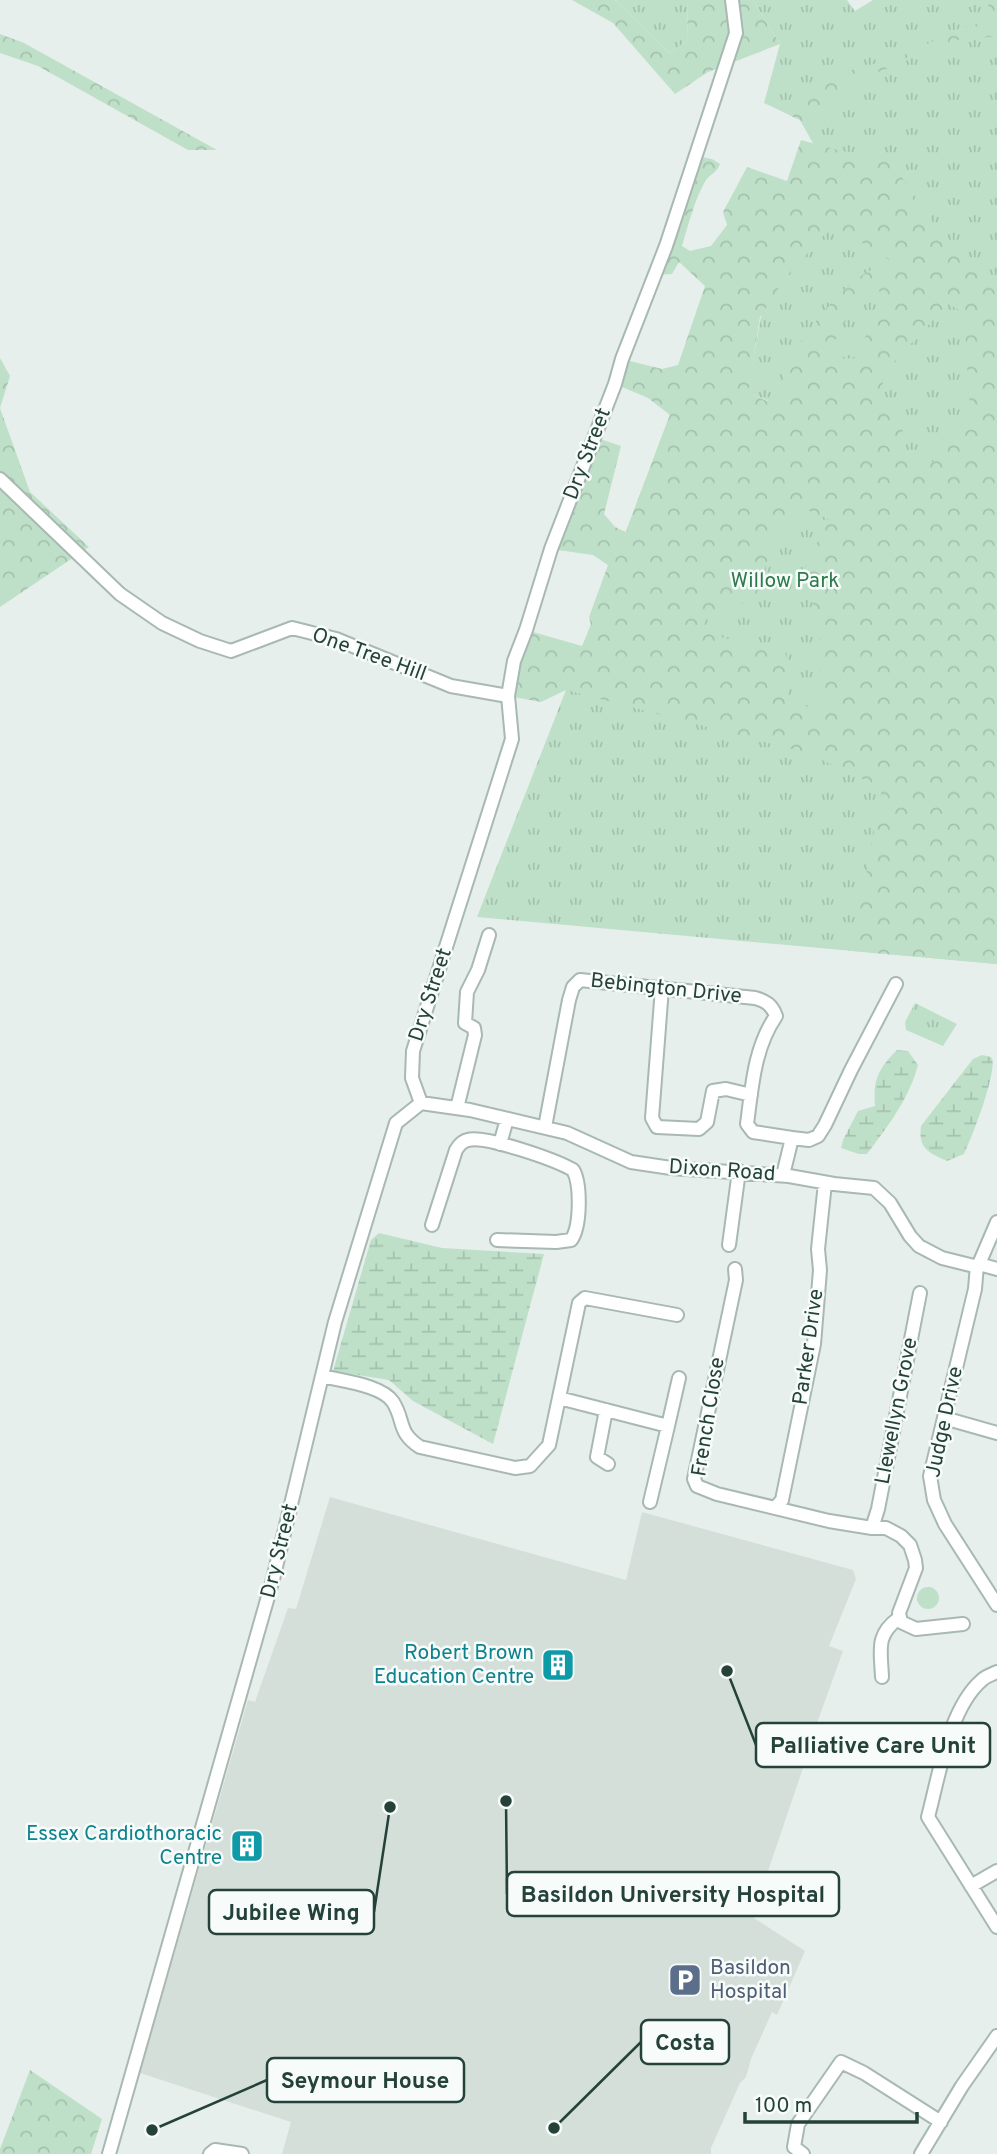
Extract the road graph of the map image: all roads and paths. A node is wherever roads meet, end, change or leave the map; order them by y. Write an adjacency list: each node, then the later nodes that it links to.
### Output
1 (732, 0): 3 (street, Dry Street)
2 (0, 479): 3 (street, One Tree Hill)
3 (508, 696): 8 (street, Dry Street)
4 (489, 935): 9 (street)
5 (897, 984): 12 (street, Bebington Drive)
6 (662, 988): 7 (street, Bebington Drive); 7 (street); 11 (street, Bebington Drive)
7 (751, 1095): 12 (street, Bebington Drive)
8 (421, 1104): 9 (street, Dixon Road); 26 (street, Dry Street)
9 (457, 1108): 10 (street, Dixon Road)
10 (507, 1119): 11 (street, Dixon Road); 13 (street)
11 (545, 1128): 14 (street, Dixon Road)
12 (792, 1138): 15 (street)
13 (500, 1144): 18 (street); 19 (street)
14 (739, 1171): 15 (street, Dixon Road); 20 (street)
15 (783, 1175): 16 (street, Dixon Road)
16 (825, 1183): 21 (street, Dixon Road); 35 (street, Parker Drive)
17 (997, 1222): 21 (street, Judge Drive)
18 (432, 1225)
19 (497, 1240)
20 (729, 1245)
21 (978, 1264): 23 (street, Dixon Road); 30 (street, Judge Drive)
22 (735, 1269): 35 (street, French Close)
23 (997, 1269)
24 (919, 1293): 36 (street, Llewellyn Grove)
25 (677, 1315): 28 (street)
26 (323, 1376): 28 (street); 47 (street, Dry Street)
27 (679, 1378): 31 (street)
28 (559, 1398): 29 (street)
29 (607, 1410): 31 (street); 33 (street)
30 (944, 1418): 32 (street); 37 (street, Judge Drive)
31 (668, 1426): 34 (street)
32 (997, 1433)
33 (608, 1464)
34 (650, 1502)
35 (776, 1507): 36 (street, French Close)
36 (872, 1528): 38 (street, French Close)
37 (997, 1605)
38 (899, 1618): 39 (street); 41 (street, French Close)
39 (963, 1625)
40 (997, 1672): 43 (street)
41 (883, 1677)
42 (997, 1871): 43 (street)
43 (971, 1886): 44 (street)
44 (997, 1927)
45 (997, 2036): 46 (street)
46 (941, 2122): 50 (street); 51 (street)
47 (109, 2154)
48 (210, 2154): 49 (street)
49 (242, 2154)
50 (803, 2154)
51 (921, 2154)

